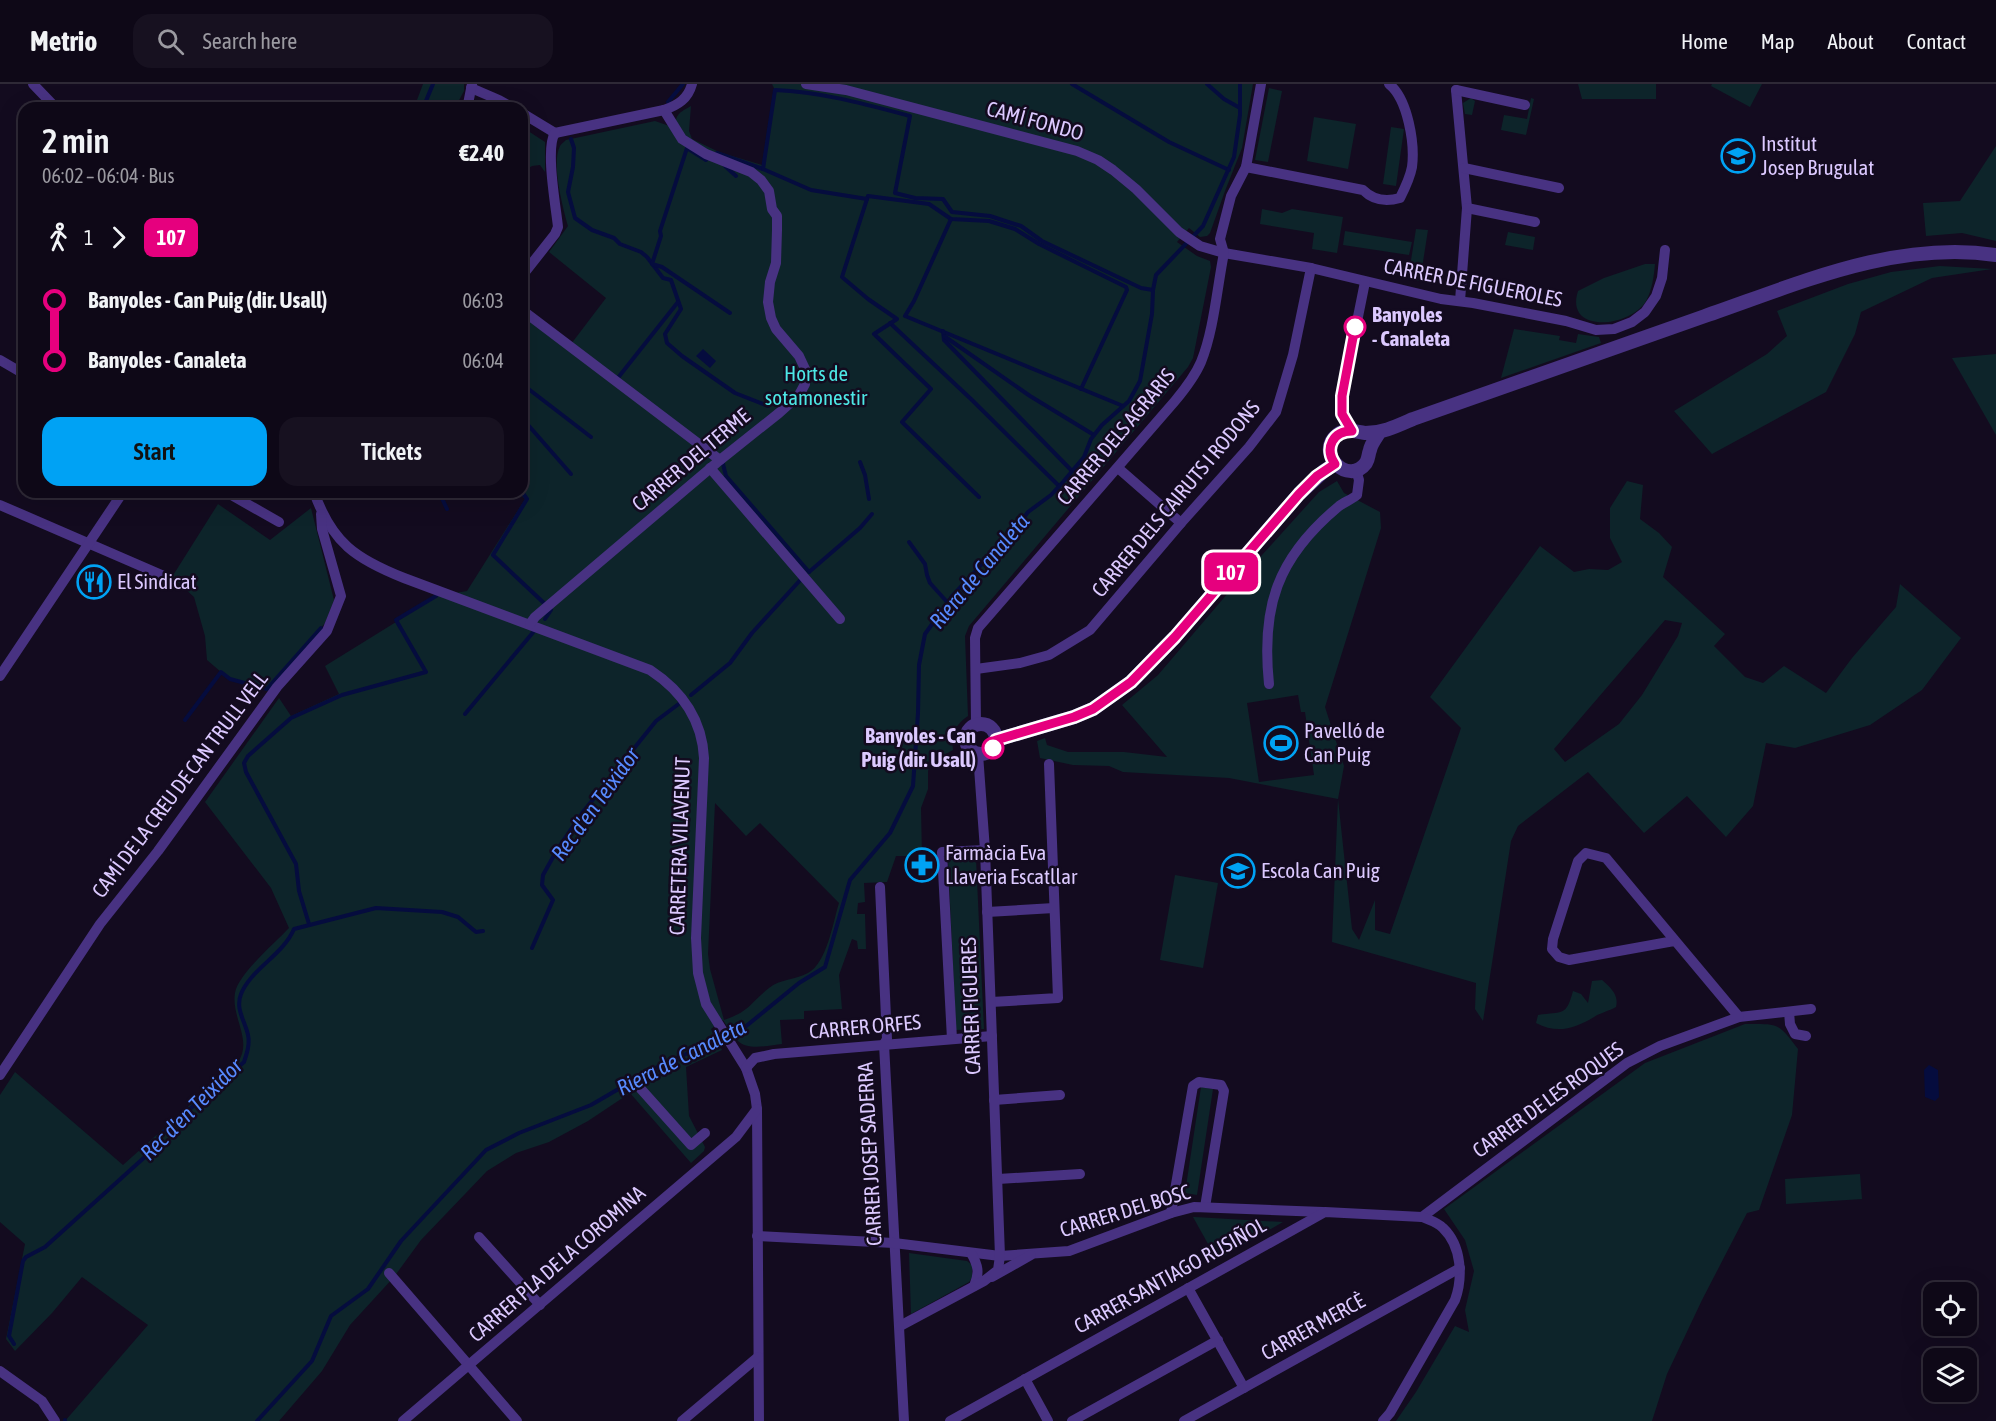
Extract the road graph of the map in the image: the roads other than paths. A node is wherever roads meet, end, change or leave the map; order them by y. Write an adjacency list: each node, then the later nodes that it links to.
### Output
1 (33, 84): 8 (street)
2 (692, 84): 12 (street)
3 (807, 84): 21 (street, CAMÍ FONDO)
4 (1261, 84): 15 (street, CARRER DELS AGRARIS)
5 (1389, 84): 15 (street)
6 (472, 86): 9 (street); 10 (street)
7 (1453, 87): 11 (street); 16 (street)
8 (50, 102)
9 (466, 102)
10 (502, 102)
11 (1525, 105)
12 (664, 110): 14 (street); 33 (street, CARRER DEL TERME)
13 (528, 117): 14 (street)
14 (555, 133): 23 (street)
15 (1245, 167): 21 (street, CARRER DELS AGRARIS)
16 (1464, 168): 17 (street); 18 (street)
17 (1559, 188)
18 (1467, 208): 19 (street); 26 (street)
19 (1534, 222)
20 (1665, 250): 26 (street, CARRER DE FIGUEROLES)
21 (1224, 253): 24 (street, CARRER DE FIGUEROLES); 36 (street, CARRER DELS AGRARIS)
22 (1996, 255): 31 (street)
23 (528, 268)
24 (1311, 268): 25 (street, CARRER DE FIGUEROLES); 44 (street, CARRER DELS CAIRUTS I RODONS)
25 (1365, 282): 26 (street, CARRER DE FIGUEROLES); 30 (street)
26 (1460, 301)
27 (528, 315): 33 (street)
28 (0, 360): 29 (street)
29 (18, 370)
30 (1355, 432): 31 (street); 32 (street); 34 (street)
31 (1378, 433): 32 (street)
32 (1370, 450): 37 (street)
33 (720, 460): 35 (street, CARRER DEL TERME)
34 (1335, 464): 37 (street); 53 (street)
35 (710, 468): 47 (street); 48 (street, CARRER DEL TERME)
36 (1118, 468): 44 (street); 49 (street, CARRER DELS AGRARIS)
37 (1356, 470): 51 (street)
38 (119, 498): 45 (street)
39 (237, 498): 43 (street)
40 (316, 498): 42 (street, CARRETERA VILAVENUT)
41 (0, 506): 45 (street)
42 (320, 508): 48 (street, CARRETERA VILAVENUT); 70 (street, CAMÍ DE LA CREU DE CAN TRULL VELL)
43 (279, 522)
44 (1181, 523): 49 (street, CARRER DELS CAIRUTS I RODONS)
45 (88, 544): 46 (street); 50 (street)
46 (164, 576)
47 (840, 619)
48 (530, 624): 69 (street, CARRETERA VILAVENUT)
49 (976, 669): 52 (street, CARRER DELS AGRARIS)
50 (0, 676)
51 (1269, 684)
52 (976, 725): 53 (street); 54 (street)
53 (996, 740): 54 (street)
54 (978, 754): 56 (street, CARRER FIGUERES)
55 (1048, 764): 58 (street)
56 (985, 850): 59 (street, CARRER FIGUERES); 67 (street)
57 (880, 887): 68 (street, CARRER JOSEP SADERRA)
58 (1054, 908): 59 (street); 61 (street)
59 (987, 912): 61 (street, CARRER FIGUERES)
60 (1674, 941): 60 (street); 64 (street)
61 (991, 1002): 65 (street, CARRER FIGUERES)
62 (1811, 1009): 63 (street, CARRER DE LES ROQUES)
63 (1789, 1012): 64 (street, CARRER DE LES ROQUES); 66 (street)
64 (1739, 1017): 83 (street, CARRER DE LES ROQUES)
65 (992, 1036): 67 (street, CARRER ORFES); 73 (street, CARRER FIGUERES)
66 (1806, 1036)
67 (952, 1039): 68 (street, CARRER ORFES)
68 (884, 1044): 69 (street, CARRER ORFES); 86 (street, CARRER JOSEP SADERRA)
69 (746, 1068): 74 (street, CARRETERA VILAVENUT)
70 (0, 1076)
71 (640, 1088): 75 (street)
72 (1060, 1095): 73 (street)
73 (994, 1100): 79 (street, CARRER FIGUERES)
74 (757, 1108): 76 (street, CARRER PLA DE LA COROMINA); 77 (street, CARRETERA VILAVENUT)
75 (705, 1133)
76 (736, 1137): 77 (street); 94 (street, CARRER PLA DE LA COROMINA)
77 (757, 1146): 84 (street, CARRETERA VILAVENUT)
78 (1080, 1174): 79 (street)
79 (998, 1179): 89 (street, CARRER FIGUERES)
80 (1205, 1207): 81 (street, CARRER DEL BOSC); 82 (street, CARRER DEL BOSC); 82 (street)
81 (1325, 1212): 83 (street); 93 (street, CARRER SANTIAGO RUSIÑOL)
82 (1171, 1213): 88 (street, CARRER DEL BOSC)
83 (1422, 1217): 90 (street)
84 (757, 1236): 86 (street, CARRER DEL BOSC); 97 (street, CARRETERA VILAVENUT)
85 (479, 1238): 94 (street)
86 (894, 1243): 87 (street, CARRER DEL BOSC); 95 (street, CARRER JOSEP SADERRA)
87 (971, 1253): 89 (street, CARRER DEL BOSC); 92 (street)
88 (1032, 1254): 89 (street, CARRER DEL BOSC); 92 (street)
89 (1000, 1256): 92 (street)
90 (1460, 1268): 101 (street, CARRER MERCÈ); 112 (street)
91 (389, 1273): 98 (street)
92 (979, 1283): 95 (street)
93 (1188, 1288): 96 (street); 100 (street, CARRER SANTIAGO RUSIÑOL)
94 (540, 1305): 98 (street, CARRER PLA DE LA COROMINA)
95 (900, 1326): 107 (street, CARRER JOSEP SADERRA)
96 (1218, 1340): 101 (street); 110 (street)
97 (758, 1357): 105 (street); 106 (street, CARRETERA VILAVENUT)
98 (468, 1365): 103 (street, CARRER PLA DE LA COROMINA); 104 (street)
99 (0, 1371): 102 (street)
100 (1025, 1379): 108 (street, CARRER SANTIAGO RUSIÑOL); 109 (street)
101 (1244, 1388): 111 (street, CARRER MERCÈ)
102 (55, 1421)
103 (403, 1421)
104 (517, 1421)
105 (682, 1421)
106 (759, 1421)
107 (904, 1421)
108 (950, 1421)
109 (1048, 1421)
110 (1072, 1421)
111 (1184, 1421)
112 (1383, 1421)

